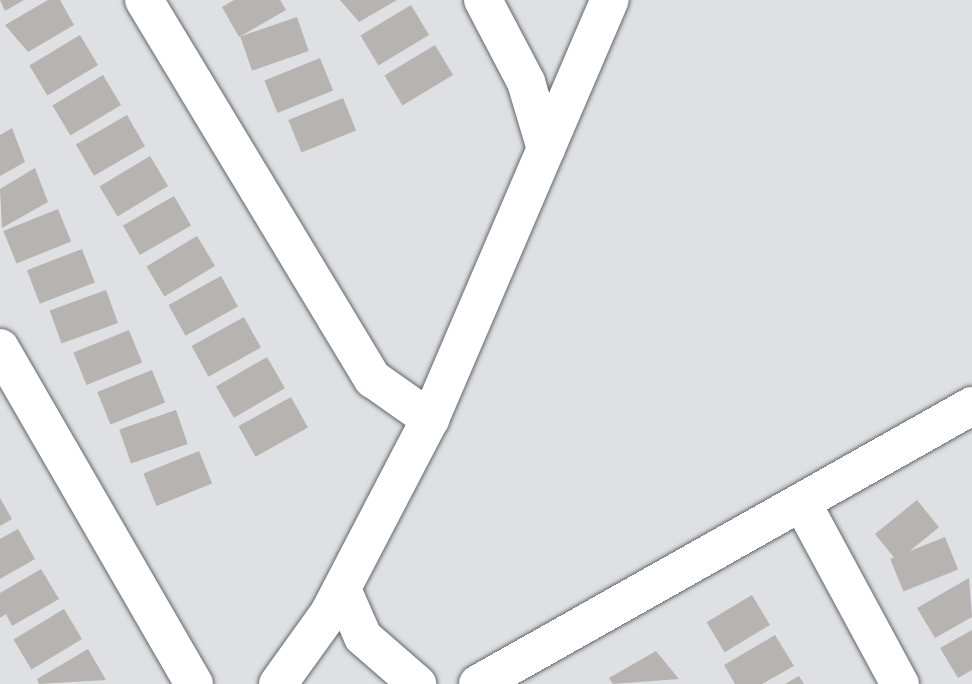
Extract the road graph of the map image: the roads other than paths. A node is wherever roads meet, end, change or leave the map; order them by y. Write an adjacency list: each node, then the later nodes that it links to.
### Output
1 (144, 0): 7 (street)
2 (483, 0): 4 (street)
3 (610, 0): 4 (street)
4 (546, 149): 7 (street)
5 (0, 348): 11 (street)
6 (972, 406): 8 (street)
7 (430, 419): 9 (street)
8 (802, 503): 10 (street); 16 (street)
9 (335, 601): 12 (street); 13 (street); 14 (street)
10 (523, 673): 15 (street)
11 (194, 684)
12 (278, 684)
13 (312, 684)
14 (417, 684)
15 (478, 684)
16 (900, 684)

